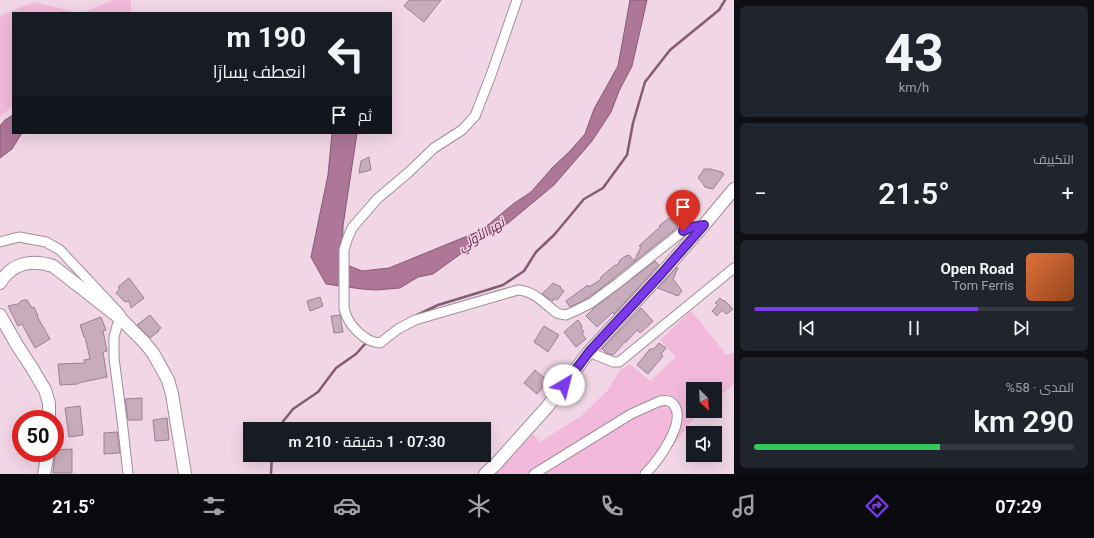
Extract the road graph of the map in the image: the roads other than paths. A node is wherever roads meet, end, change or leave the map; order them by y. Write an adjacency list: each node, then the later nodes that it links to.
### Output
1 (517, 0): 3 (street)
2 (734, 189): 3 (main road)
3 (704, 225): 9 (main road)
4 (0, 242): 8 (street)
5 (734, 268): 9 (street)
6 (0, 283): 8 (main road)
7 (0, 315): 10 (main road)
8 (121, 319): 13 (street); 14 (main road)
9 (589, 352): 15 (main road)
10 (49, 410)
11 (46, 462): 12 (main road)
12 (44, 474)
13 (128, 474)
14 (185, 474)
15 (485, 474)
16 (534, 474): 17 (street)
17 (644, 474)

